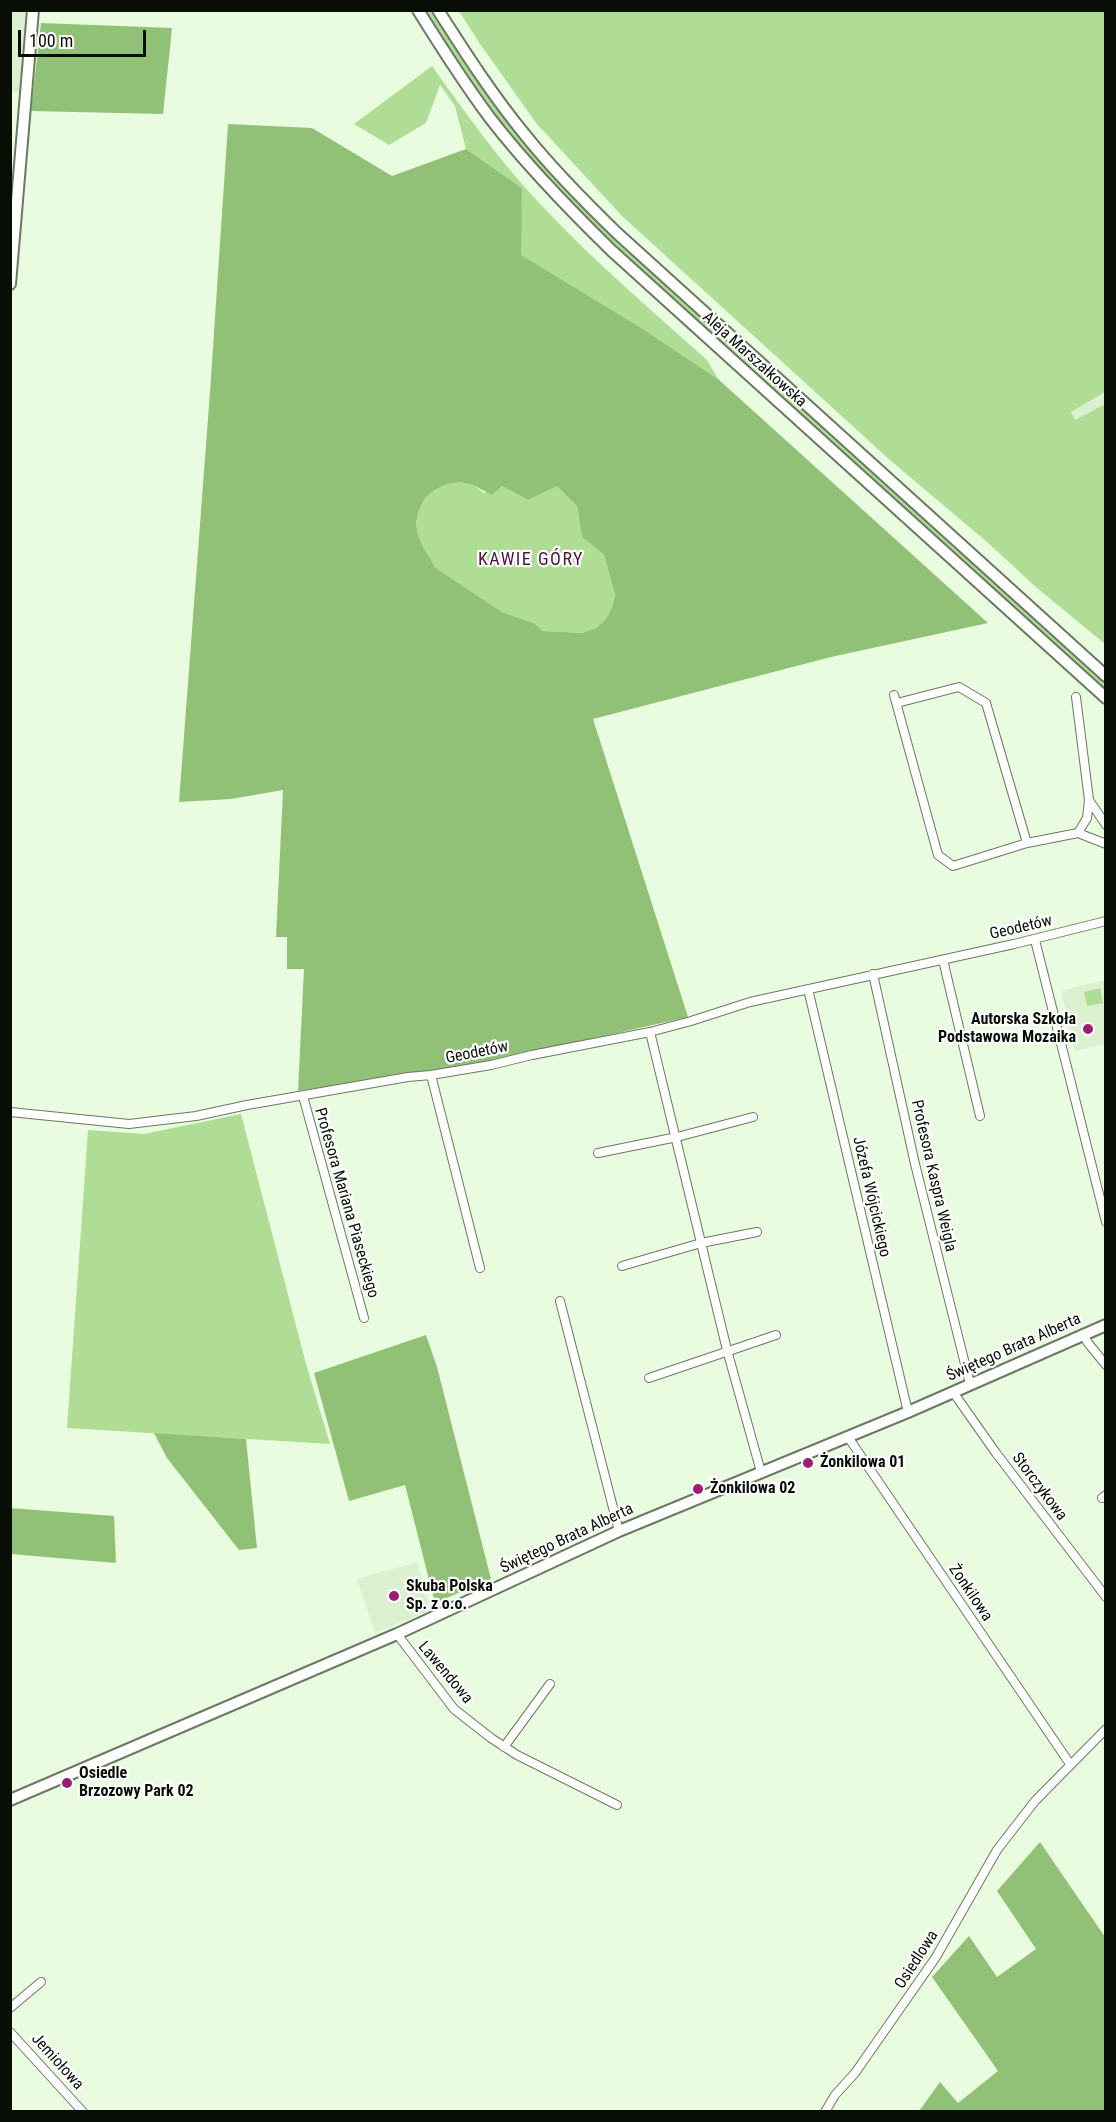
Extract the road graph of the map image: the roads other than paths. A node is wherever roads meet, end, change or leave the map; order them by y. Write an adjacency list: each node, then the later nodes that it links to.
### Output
1 (33, 10): 4 (main road)
2 (418, 10): 7 (main road, Aleja Marszałkowska)
3 (438, 10): 5 (main road, Aleja Marszałkowska)
4 (10, 284)
5 (1106, 676)
6 (1076, 697): 8 (street)
7 (1106, 699)
8 (1089, 800): 9 (street); 10 (street)
9 (1106, 825)
10 (1078, 833): 11 (street); 12 (street)
11 (1027, 843): 11 (street)
12 (1106, 844)
13 (1106, 921): 14 (street, Geodetów)
14 (1035, 940): 15 (street, Geodetów); 26 (street)
15 (943, 960): 16 (street, Geodetów); 22 (street)
16 (873, 974): 17 (street, Geodetów); 39 (street, Profesora Kaspra Weigla)
17 (808, 989): 18 (street, Geodetów); 41 (street, Józefa Wójcickiego)
18 (650, 1032): 19 (street, Geodetów); 24 (street)
19 (430, 1075): 20 (street, Geodetów); 30 (street)
20 (303, 1096): 21 (street, Geodetów); 32 (street, Profesora Mariana Piaseckiego)
21 (10, 1112)
22 (981, 1116)
23 (753, 1117): 24 (street)
24 (676, 1137): 25 (street); 28 (street)
25 (598, 1153)
26 (1106, 1222)
27 (757, 1232): 28 (street)
28 (701, 1243): 29 (street); 36 (street)
29 (622, 1266)
30 (480, 1268)
31 (560, 1301): 44 (street)
32 (364, 1318)
33 (1106, 1325): 34 (main road, Świętego Brata Alberta)
34 (1083, 1334): 37 (street); 39 (main road, Świętego Brata Alberta)
35 (776, 1335): 36 (street)
36 (727, 1350): 38 (street); 43 (street)
37 (1106, 1365)
38 (649, 1378)
39 (970, 1384): 40 (main road, Świętego Brata Alberta)
40 (953, 1392): 41 (main road, Świętego Brata Alberta); 45 (street, Storczykowa)
41 (908, 1412): 42 (main road, Świętego Brata Alberta)
42 (848, 1437): 43 (main road, Świętego Brata Alberta); 50 (street, Żonkilowa)
43 (761, 1472): 44 (main road, Świętego Brata Alberta)
44 (619, 1531): 46 (main road, Świętego Brata Alberta)
45 (1106, 1597)
46 (397, 1634): 49 (street, Lawendowa); 51 (main road, Świętego Brata Alberta)
47 (550, 1684): 49 (street)
48 (1106, 1729): 50 (street, Osiedlowa)
49 (504, 1746): 52 (street, Lawendowa)
50 (1070, 1764): 57 (street, Osiedlowa)
51 (10, 1800)
52 (617, 1805)
53 (41, 1982): 54 (street)
54 (10, 2008)
55 (10, 2032): 56 (street, Jemiołowa)
56 (83, 2112)
57 (825, 2112)

